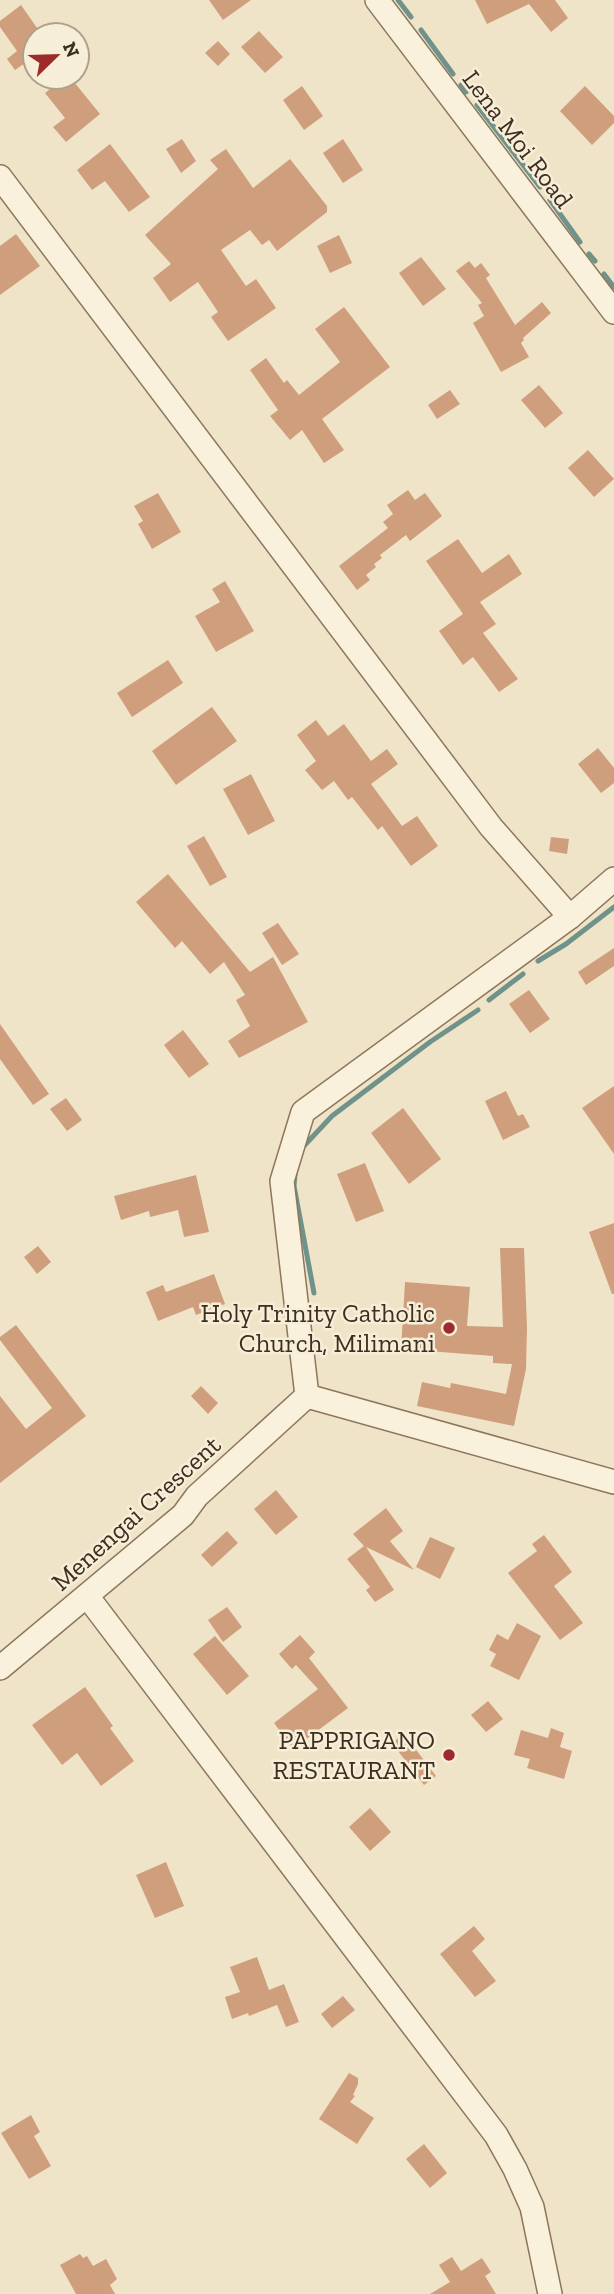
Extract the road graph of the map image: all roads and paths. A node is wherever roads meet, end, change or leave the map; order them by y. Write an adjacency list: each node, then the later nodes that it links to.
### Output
1 (377, 0): 3 (street, Lena Moi Road)
2 (0, 177): 5 (street)
3 (614, 312)
4 (614, 879): 5 (street)
5 (570, 918): 6 (street)
6 (307, 1396): 7 (street); 8 (street, Menengai Crescent)
7 (614, 1482)
8 (87, 1596): 9 (street, Menengai Crescent); 10 (street)
9 (0, 1668)
10 (550, 2294)

